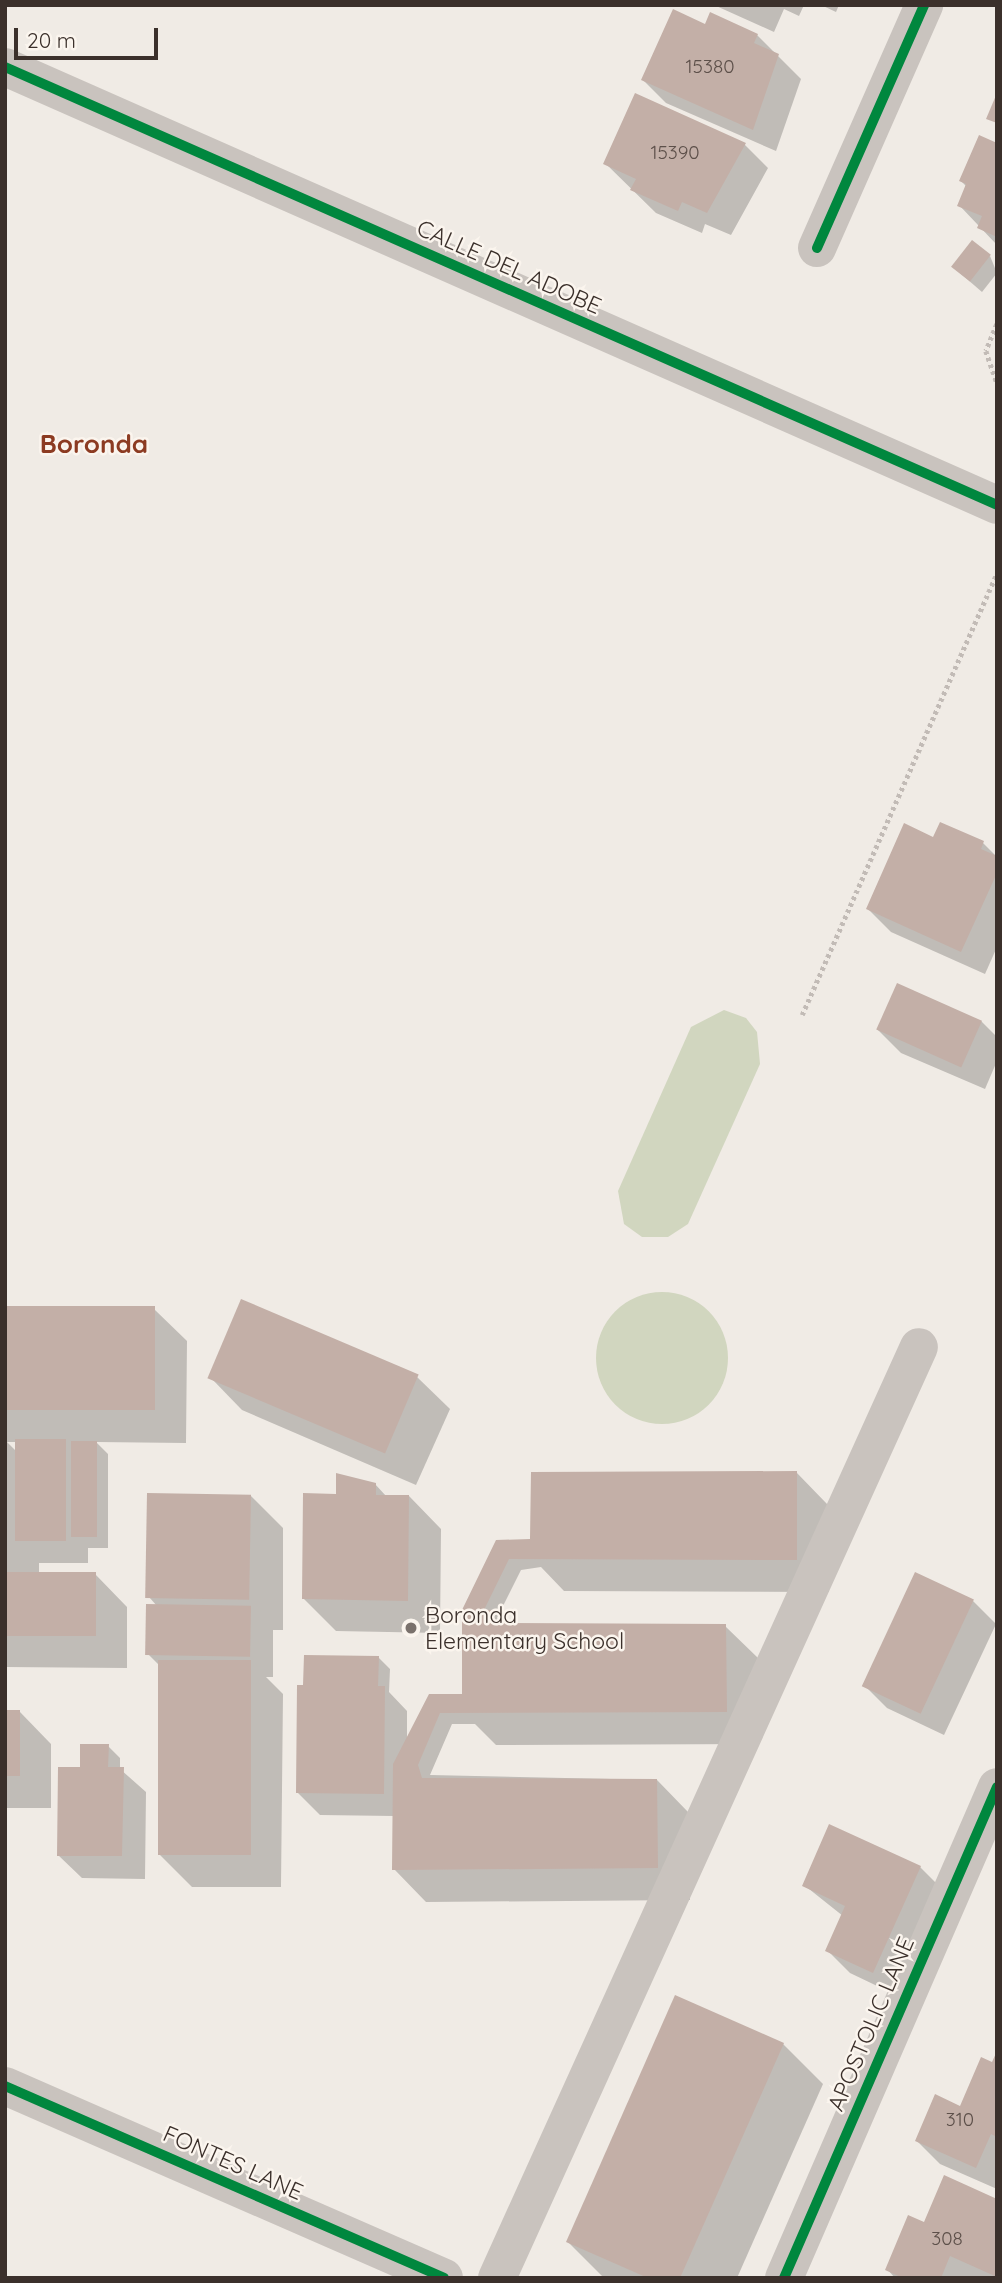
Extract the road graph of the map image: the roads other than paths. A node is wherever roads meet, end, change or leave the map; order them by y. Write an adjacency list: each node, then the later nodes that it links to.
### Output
1 (924, 5): 3 (street)
2 (5, 67): 4 (street, CALLE DEL ADOBE)
3 (817, 248)
4 (997, 505)
5 (919, 1347): 9 (street)
6 (997, 1787): 10 (street, APOSTOLIC LANE)
7 (5, 2086): 8 (street, FONTES LANE)
8 (444, 2278)
9 (497, 2278)
10 (784, 2278)

